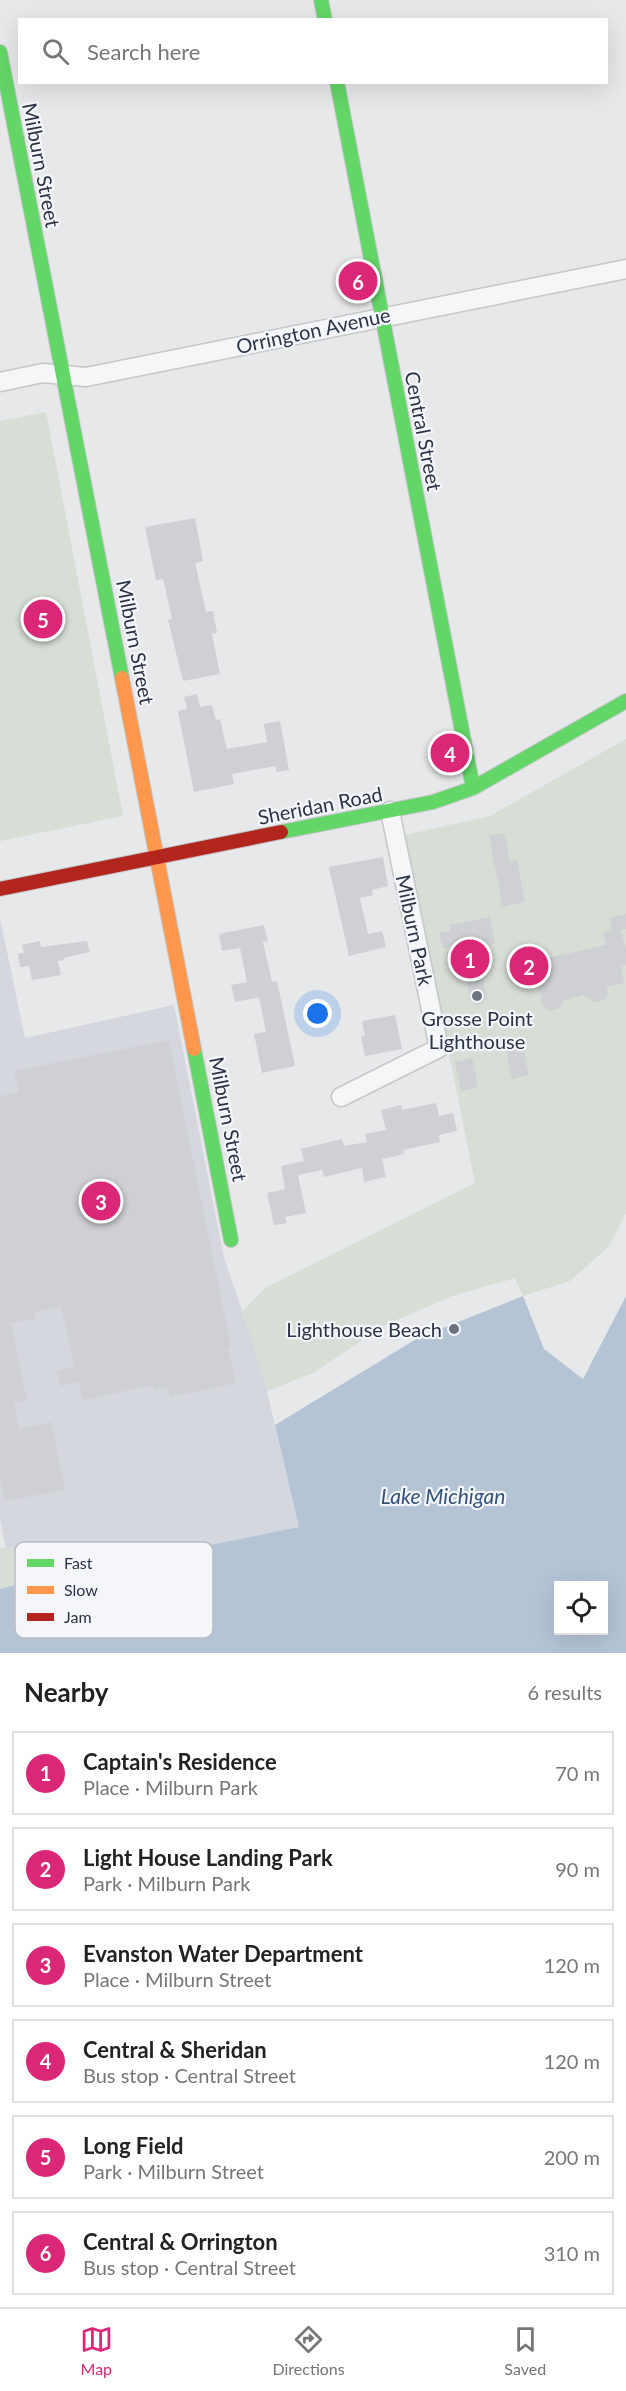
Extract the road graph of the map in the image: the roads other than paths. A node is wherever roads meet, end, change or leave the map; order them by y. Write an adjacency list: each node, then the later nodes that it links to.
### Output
1 (321, 0): 2 (street)
2 (325, 18)
3 (0, 52): 7 (street, Milburn Street)
4 (337, 84): 6 (street, Central Street)
5 (626, 269): 6 (street, Orrington Avenue)
6 (382, 316): 7 (street, Orrington Avenue); 10 (street, Central Street)
7 (64, 375): 8 (street, Orrington Avenue); 12 (street, Milburn Street)
8 (0, 382)
9 (626, 701): 10 (street, Sheridan Road)
10 (473, 788): 11 (street, Sheridan Road)
11 (390, 811): 12 (street, Sheridan Road); 14 (street, Milburn Park)
12 (158, 857): 13 (street, Sheridan Road); 15 (street, Milburn Street)
13 (0, 889)
14 (341, 1097)
15 (231, 1240)

